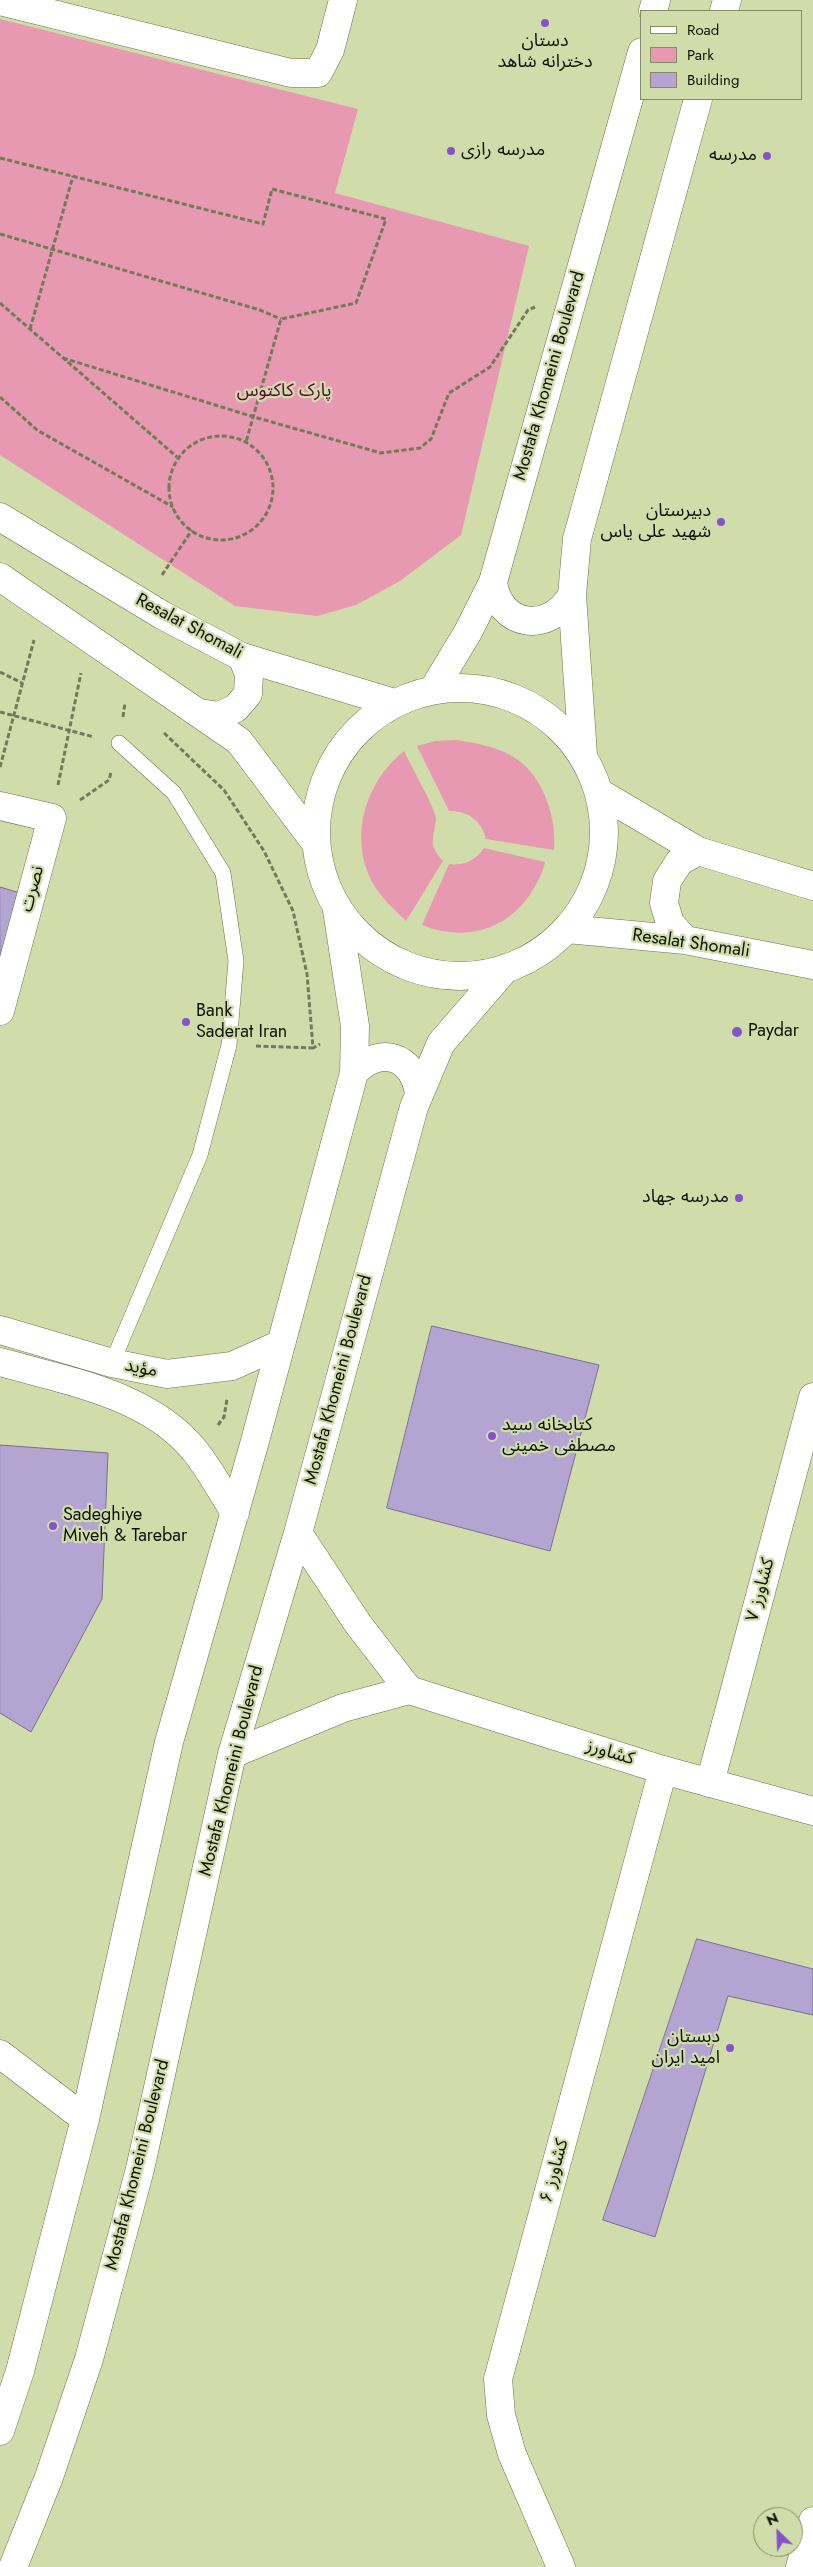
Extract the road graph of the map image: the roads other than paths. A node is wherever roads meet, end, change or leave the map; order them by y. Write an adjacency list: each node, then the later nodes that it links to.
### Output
1 (343, 0): 2 (street)
2 (8, 2)
3 (640, 59): 7 (street, Mostafa Khomeini Boulevard)
4 (698, 100): 8 (street)
5 (0, 517): 9 (street, Resalat Shomali)
6 (0, 577): 12 (street)
7 (493, 582): 8 (street); 10 (street, Mostafa Khomeini Boulevard)
8 (572, 595): 14 (street)
9 (242, 657): 11 (street, Resalat Shomali); 12 (street)
10 (433, 690): 11 (street); 14 (street)
11 (394, 703): 17 (street)
12 (200, 713): 17 (street)
13 (119, 744): 31 (lane)
14 (583, 755): 15 (street)
15 (600, 793): 18 (street); 21 (street)
16 (0, 806): 25 (street, نصرت)
17 (315, 842): 20 (street)
18 (698, 851): 19 (street); 22 (street)
19 (813, 886)
20 (337, 910): 24 (street); 26 (street)
21 (567, 929): 22 (street, Resalat Shomali); 24 (street)
22 (685, 940): 23 (street, Resalat Shomali)
23 (813, 965)
24 (506, 968): 27 (street, Mostafa Khomeini Boulevard)
25 (0, 1011)
26 (354, 1074): 27 (street); 29 (street)
27 (419, 1094): 34 (street, Mostafa Khomeini Boulevard)
28 (0, 1330): 31 (street, مؤید)
29 (281, 1344): 31 (street, مؤید); 33 (street)
30 (0, 1362): 33 (street, مؤید)
31 (112, 1363)
32 (813, 1397): 38 (street, کشاورز ۷)
33 (234, 1512): 41 (street)
34 (298, 1533): 35 (street); 36 (street, Mostafa Khomeini Boulevard)
35 (409, 1690): 36 (street); 37 (street, کشاورز)
36 (232, 1754): 44 (street, Mostafa Khomeini Boulevard)
37 (663, 1770): 38 (street, کشاورز); 45 (street, کشاورز ۶)
38 (710, 1783): 39 (street, کشاورز)
39 (813, 1811)
40 (0, 2054): 41 (street)
41 (85, 2119): 42 (street)
42 (0, 2431)
43 (813, 2521): 46 (street)
44 (13, 2567)
45 (561, 2567)
46 (800, 2567)

